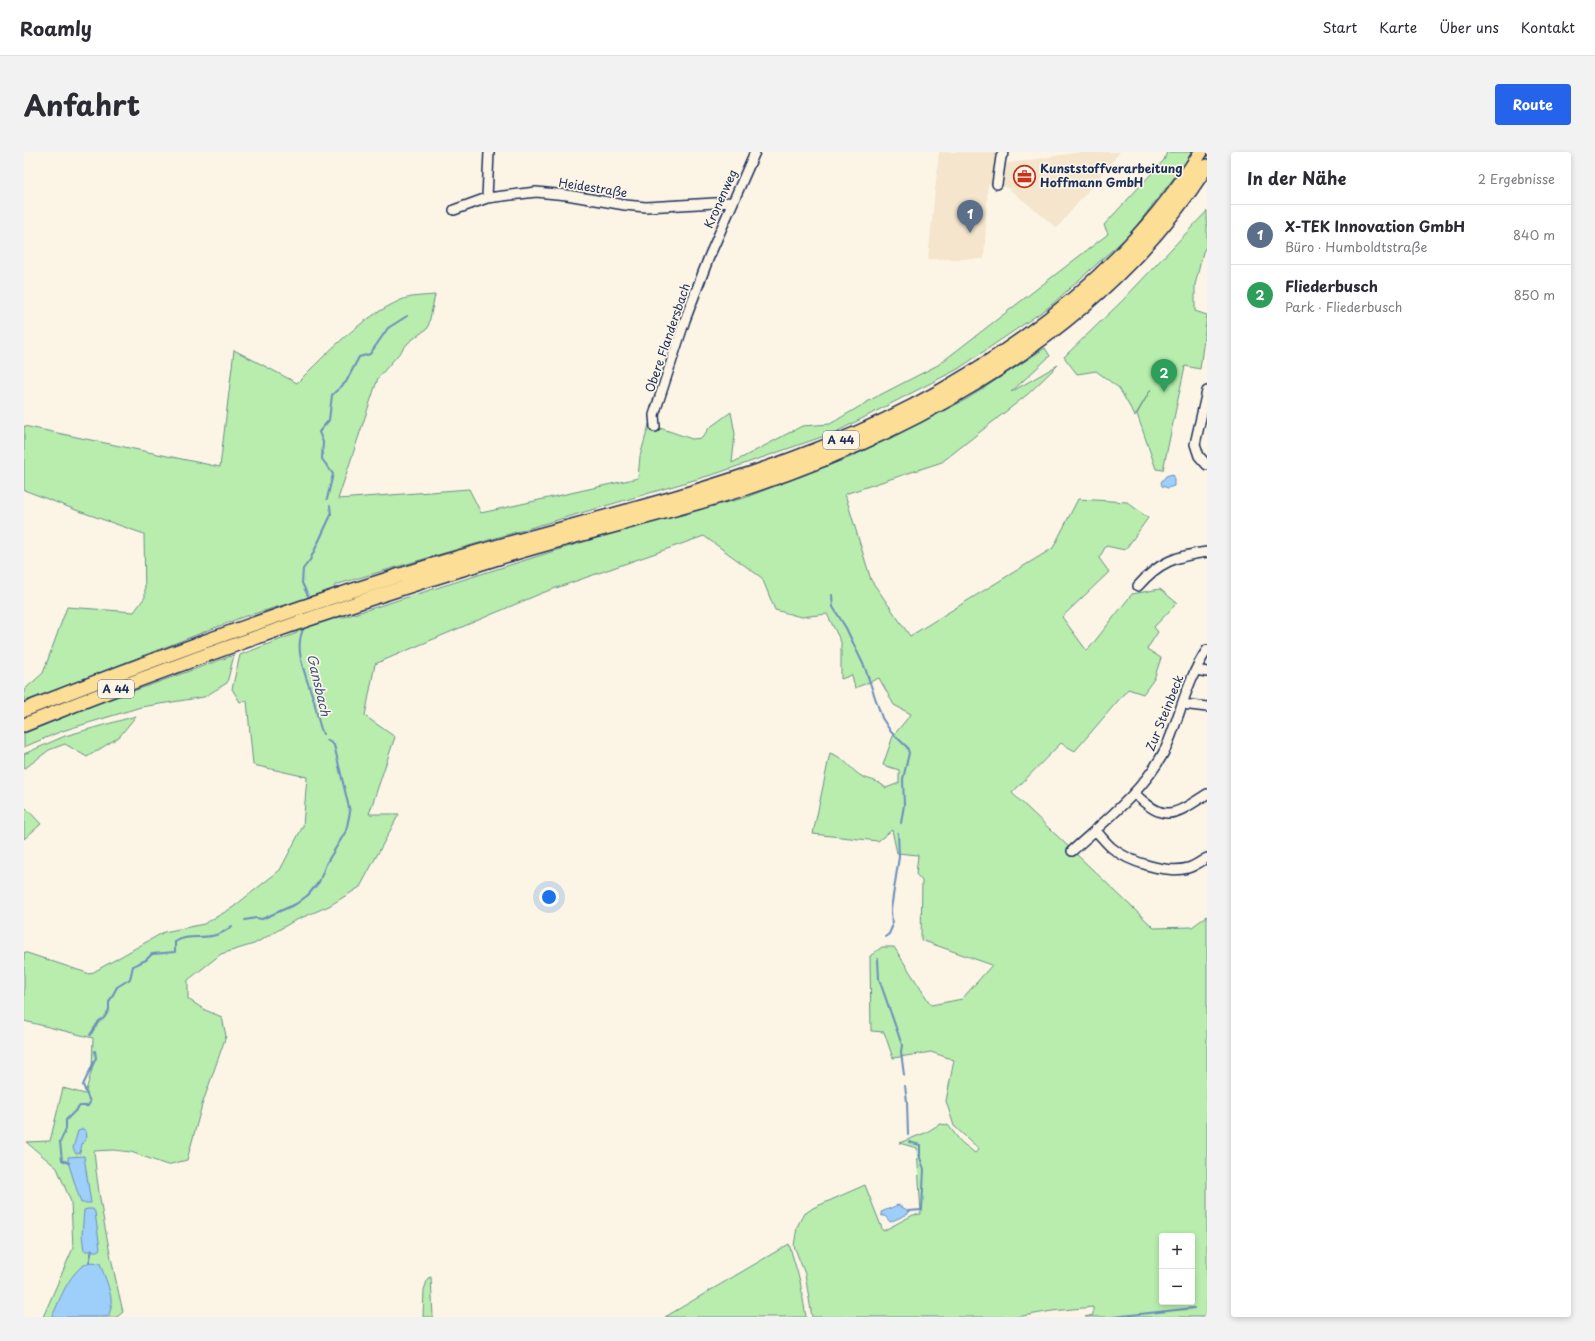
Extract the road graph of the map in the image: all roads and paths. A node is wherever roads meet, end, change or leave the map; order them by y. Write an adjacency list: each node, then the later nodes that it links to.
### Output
1 (489, 152): 7 (street)
2 (755, 152): 8 (street, Kronenweg)
3 (1004, 152): 6 (street)
4 (1202, 152): 21 (highway, A 44)
5 (1207, 166): 22 (highway, A 44)
6 (997, 184)
7 (487, 198): 8 (street, Heidestraße); 9 (street, Heidestraße)
8 (732, 202): 10 (street, Kronenweg)
9 (454, 210)
10 (709, 256): 12 (street, Obere Flandersbach)
11 (1207, 391): 13 (street)
12 (655, 427)
13 (1207, 465)
14 (1207, 552): 15 (street)
15 (1138, 586)
16 (1207, 650): 17 (street, Zur Steinbeck)
17 (1196, 670): 18 (street); 19 (street, Zur Steinbeck)
18 (1207, 672)
19 (1182, 704): 20 (street); 23 (street, Zur Steinbeck)
20 (1207, 707)
21 (24, 710)
22 (24, 725)
23 (1134, 793): 24 (street); 25 (street, Zur Steinbeck)
24 (1207, 794)
25 (1095, 830): 26 (street, Zur Steinbeck); 27 (street)
26 (1072, 851)
27 (1207, 858)

